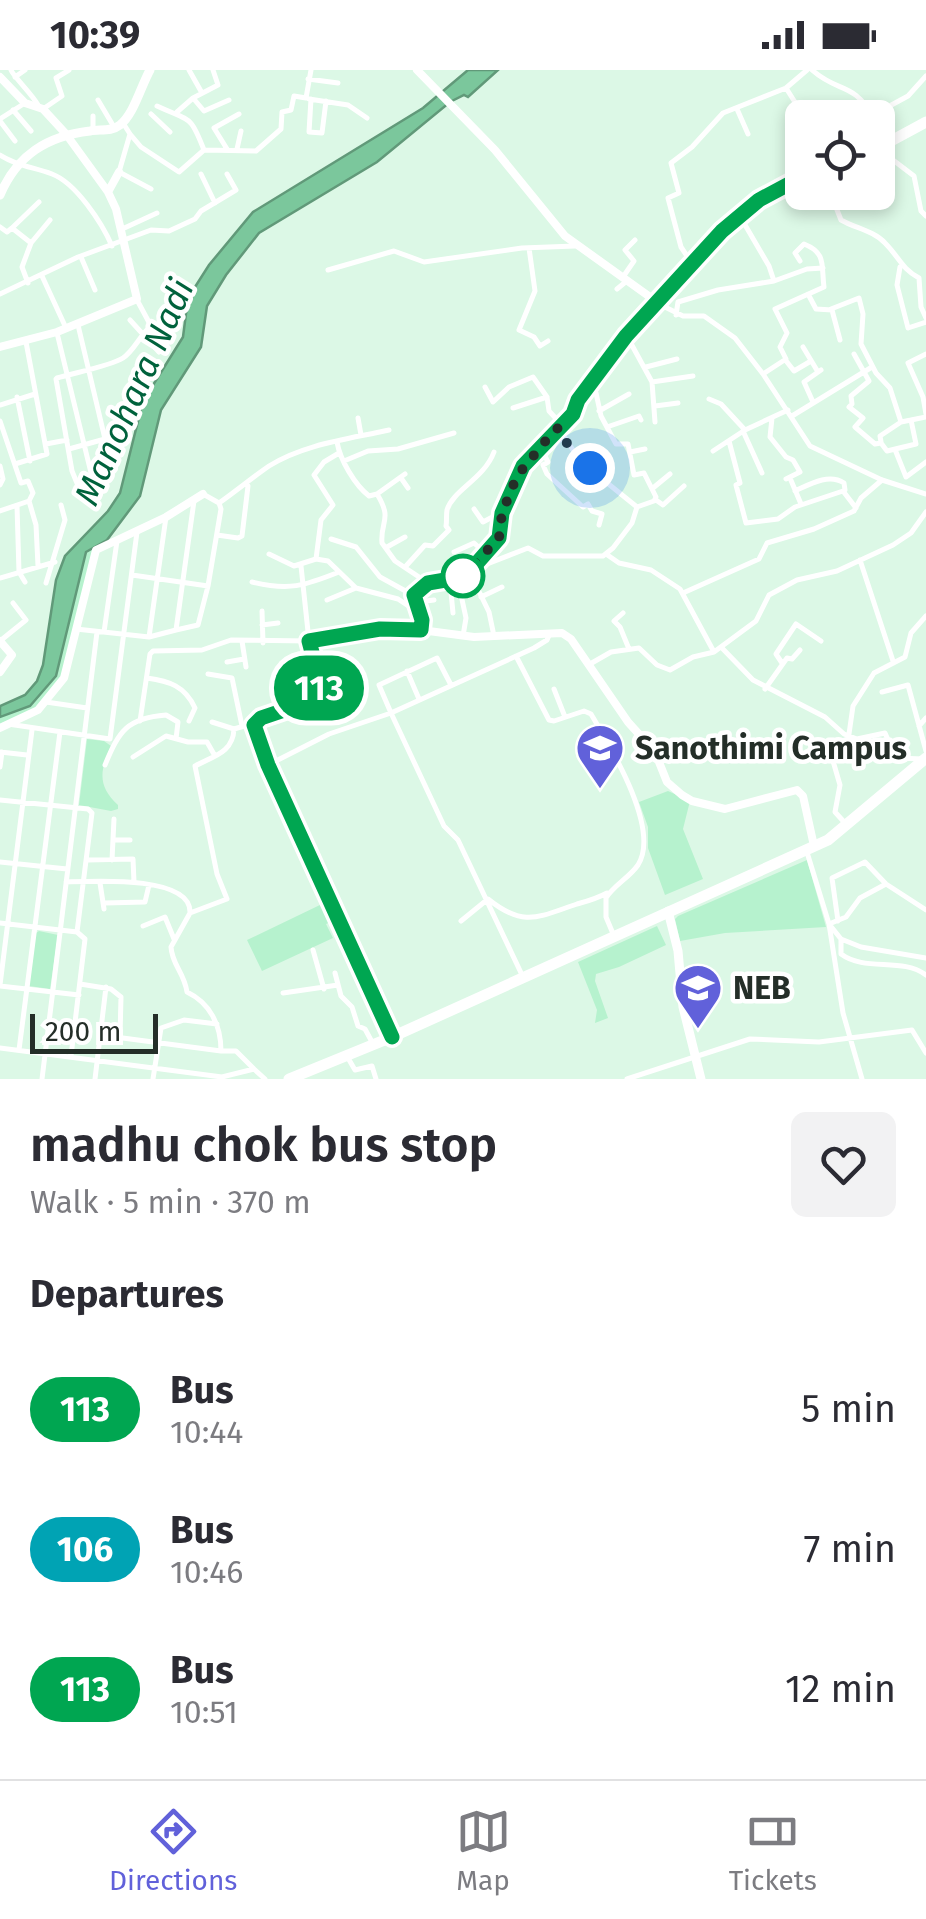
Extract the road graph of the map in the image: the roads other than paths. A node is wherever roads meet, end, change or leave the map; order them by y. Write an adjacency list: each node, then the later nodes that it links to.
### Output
1 (25, 70): 9 (street)
2 (69, 70): 24 (street)
3 (150, 70): 35 (main road)
4 (189, 70): 15 (street)
5 (214, 70): 15 (street)
6 (311, 70): 12 (street)
7 (417, 70): 74 (street)
8 (809, 70): 14 (street); 21 (street)
9 (13, 74): 24 (street)
10 (926, 76): 23 (street)
11 (0, 77): 24 (street)
12 (308, 79): 13 (street); 17 (street)
13 (338, 83)
14 (786, 88): 20 (street); 26 (street)
15 (202, 93): 16 (street)
16 (193, 98): 19 (street); 28 (street)
17 (308, 99): 22 (street); 22 (street); 46 (street)
18 (98, 100): 35 (street)
19 (229, 100)
20 (794, 100)
21 (859, 100)
22 (326, 101): 32 (street)
23 (895, 103)
24 (35, 106): 27 (street); 40 (street)
25 (158, 106): 28 (street)
26 (737, 108): 42 (street); 78 (street)
27 (13, 110): 33 (street); 36 (street)
28 (177, 112): 47 (street)
29 (151, 114): 39 (street)
30 (239, 114): 45 (street)
31 (93, 116): 37 (street)
32 (367, 118)
33 (0, 120): 44 (street)
34 (926, 122): 43 (main road)
35 (119, 126): 37 (main road); 41 (street)
36 (31, 130)
37 (93, 130): 40 (main road)
38 (241, 131): 46 (street)
39 (170, 132)
40 (66, 134): 50 (main road); 58 (street)
41 (130, 134): 47 (street); 51 (street)
42 (748, 134)
43 (895, 139)
44 (15, 141)
45 (227, 149): 46 (street); 47 (street)
46 (237, 149)
47 (204, 150)
48 (0, 155): 50 (street)
49 (895, 162): 65 (street)
50 (16, 164): 59 (main road); 73 (street)
51 (119, 172): 57 (street); 58 (street)
52 (200, 174): 61 (street)
53 (227, 174): 55 (street)
54 (243, 174): 55 (street)
55 (231, 181): 61 (street)
56 (785, 186): 64 (main road)
57 (151, 189)
58 (108, 192): 69 (street)
59 (0, 195)
60 (39, 202): 68 (street)
61 (215, 203): 71 (street)
62 (837, 210): 79 (street)
63 (157, 213): 69 (street)
64 (740, 216): 78 (main road); 84 (street)
65 (926, 216)
66 (50, 220): 72 (street)
67 (0, 228): 68 (street)
68 (12, 228): 72 (street)
69 (120, 230): 71 (street)
70 (635, 240): 83 (street)
71 (124, 242): 73 (street); 90 (street)
72 (31, 243): 85 (street)
73 (112, 246): 76 (street)
74 (578, 246): 75 (street); 83 (street)
75 (529, 248): 81 (street); 102 (street)
76 (81, 256): 82 (street); 87 (street)
77 (800, 261): 80 (street)
78 (691, 262): 91 (main road)
79 (900, 267): 95 (street); 95 (street)
80 (823, 268): 84 (street); 89 (street)
81 (328, 270)
82 (42, 276): 85 (street); 98 (street)
83 (625, 278): 86 (street); 91 (street)
84 (774, 281): 93 (street)
85 (28, 284): 88 (street)
86 (617, 289)
87 (94, 290)
88 (0, 294)
89 (808, 294): 92 (street); 109 (street)
90 (137, 300): 96 (street); 97 (street)
91 (657, 302): 93 (street); 100 (main road)
92 (830, 309): 101 (street); 111 (street)
93 (676, 314): 116 (street)
94 (130, 320): 99 (street)
95 (926, 320)
96 (78, 325): 98 (street); 113 (street)
97 (151, 326): 99 (street); 99 (street)
98 (62, 330): 103 (street); 115 (street)
99 (142, 334): 113 (street)
100 (626, 336): 112 (street); 120 (main road)
101 (840, 340)
102 (548, 341)
103 (26, 342): 104 (street); 121 (street)
104 (0, 347)
105 (803, 347): 110 (street)
106 (854, 354): 114 (street)
107 (926, 354): 133 (street)
108 (677, 359): 112 (street)
109 (786, 361): 110 (street); 116 (street)
110 (811, 361): 126 (street)
111 (872, 366): 114 (street); 141 (street)
112 (646, 367): 118 (street)
113 (90, 368): 115 (street); 149 (street)
114 (862, 372): 126 (street); 153 (street)
115 (68, 374): 139 (street); 142 (street)
116 (764, 374): 132 (street)
117 (693, 376): 118 (street)
118 (652, 382): 129 (street)
119 (485, 387): 123 (street)
120 (587, 388): 131 (street); 143 (main road)
121 (36, 394): 124 (street); 154 (street)
122 (629, 394): 131 (street)
123 (547, 397): 130 (street); 143 (street)
124 (18, 398): 128 (street); 164 (street)
125 (709, 398): 146 (street)
126 (813, 402): 132 (street)
127 (678, 403): 129 (street)
128 (0, 405)
129 (655, 406): 140 (street)
130 (514, 408)
131 (599, 411): 144 (street)
132 (790, 413): 135 (street); 172 (street)
133 (926, 415): 137 (street)
134 (358, 418): 148 (street)
135 (772, 418): 146 (street); 178 (street)
136 (640, 420): 144 (street)
137 (911, 420): 141 (street); 159 (street)
138 (0, 421): 167 (street)
139 (80, 422): 142 (street); 155 (street)
140 (656, 422)
141 (900, 422): 153 (street)
142 (64, 426): 150 (street)
143 (560, 426): 156 (main road); 190 (street)
144 (607, 427): 162 (street)
145 (389, 430): 148 (street)
146 (744, 430): 151 (street); 169 (street)
147 (454, 432): 165 (street)
148 (362, 436): 152 (street)
149 (104, 439): 155 (street); 171 (street)
150 (67, 440): 154 (street); 157 (street)
151 (728, 440): 160 (street); 187 (street)
152 (336, 442): 163 (street); 174 (street)
153 (881, 443): 159 (street)
154 (45, 444): 164 (street)
155 (85, 445): 157 (street); 157 (street)
156 (539, 448): 195 (main road); 197 (street)
157 (69, 449)
158 (645, 449): 162 (street)
159 (896, 450): 166 (street)
160 (713, 451)
161 (494, 452): 213 (street)
162 (630, 452): 177 (street)
163 (339, 453): 165 (street); 208 (street)
164 (30, 461): 167 (street)
165 (344, 461): 181 (street)
166 (926, 462)
167 (15, 464): 184 (street)
168 (0, 466): 173 (street)
169 (762, 473)
170 (670, 474): 177 (street)
171 (110, 476)
172 (882, 480): 182 (street); 191 (street)
173 (0, 485)
174 (248, 485): 186 (street); 199 (street)
175 (684, 486): 183 (street)
176 (408, 488): 181 (street)
177 (652, 489): 183 (street)
178 (794, 490): 179 (street); 187 (street)
179 (846, 490): 187 (street); 191 (street)
180 (204, 494): 185 (street); 186 (street)
181 (376, 494): 203 (street)
182 (926, 494)
183 (656, 500): 190 (street)
184 (29, 501): 189 (street); 211 (street)
185 (194, 501): 196 (street); 223 (street)
186 (218, 502): 199 (street)
187 (800, 504)
188 (61, 505): 210 (street)
189 (17, 506): 193 (street); 214 (street)
190 (637, 507): 207 (street)
191 (856, 508): 229 (street)
192 (474, 509): 195 (street)
193 (0, 511)
194 (926, 512): 209 (street)
195 (502, 513): 205 (main road)
196 (166, 517): 198 (street); 219 (street)
197 (599, 525)
198 (137, 532): 202 (street); 216 (street)
199 (217, 534): 225 (street)
200 (405, 537): 203 (street)
201 (330, 539): 234 (street)
202 (117, 540): 241 (street); 244 (street)
203 (386, 547): 213 (street)
204 (454, 552): 205 (street)
205 (485, 553): 217 (main road)
206 (268, 554): 212 (street)
207 (606, 554): 217 (street); 229 (street)
208 (316, 559): 212 (street); 215 (street)
209 (860, 560): 255 (street); 263 (street)
210 (55, 562): 211 (street); 222 (street)
211 (38, 566): 214 (street)
212 (302, 566): 226 (street)
213 (406, 566): 224 (street)
214 (19, 572): 218 (street); 220 (street)
215 (340, 572): 226 (street); 228 (street)
216 (132, 575): 219 (street); 246 (street)
217 (459, 576): 224 (main road); 230 (street); 236 (street); 247 (street)
218 (0, 578)
219 (158, 579): 223 (street); 249 (street)
220 (25, 582)
221 (252, 582): 226 (street)
222 (46, 583)
223 (184, 583): 225 (street); 242 (street)
224 (428, 583): 234 (main road)
225 (208, 586): 242 (street)
226 (304, 586): 252 (street)
227 (502, 586): 230 (street)
228 (356, 588): 231 (street); 234 (street)
229 (683, 594): 258 (street)
230 (481, 597): 248 (street)
231 (327, 600)
232 (434, 600): 234 (street)
233 (12, 603): 250 (street)
234 (416, 603): 243 (main road)
235 (262, 611): 240 (street)
236 (453, 612)
237 (623, 614): 256 (street)
238 (926, 616): 263 (street)
239 (278, 624): 240 (street)
240 (262, 625): 254 (street)
241 (76, 629): 244 (street); 275 (street)
242 (176, 630): 249 (street)
243 (421, 630): 247 (street); 252 (main road)
244 (100, 632): 246 (street); 276 (street)
245 (550, 633): 248 (street); 259 (street); 264 (street)
246 (124, 635): 249 (street); 290 (street)
247 (463, 636): 248 (street)
248 (494, 636)
249 (149, 638)
250 (0, 641): 267 (street)
251 (242, 641): 254 (street); 260 (street); 269 (street)
252 (309, 641): 254 (street); 284 (main road)
253 (822, 641): 262 (street)
254 (263, 642)
255 (722, 646): 258 (street); 272 (street)
256 (629, 649): 258 (street); 264 (street)
257 (800, 650): 262 (street)
258 (714, 652)
259 (516, 656): 270 (street); 278 (street)
260 (244, 659): 261 (street); 265 (street)
261 (227, 662)
262 (782, 663): 272 (street)
263 (894, 663): 289 (street)
264 (588, 666): 308 (street)
265 (246, 668)
266 (406, 671): 270 (street); 274 (street); 277 (street)
267 (0, 672)
268 (208, 674): 284 (street)
269 (147, 678): 280 (street); 281 (street)
270 (450, 685): 274 (street)
271 (554, 689): 278 (street)
272 (765, 689): 289 (street)
273 (882, 692): 285 (street)
274 (419, 700): 277 (street)
275 (46, 702): 276 (street); 283 (street)
276 (88, 708): 288 (street)
277 (390, 712): 298 (street); 322 (street)
278 (565, 717): 321 (street)
279 (926, 718): 285 (street)
280 (140, 721): 290 (street); 291 (street)
281 (189, 721)
282 (212, 722): 284 (street)
283 (3, 726): 286 (street)
284 (243, 726): 294 (street); 298 (main road)
285 (919, 726): 295 (street)
286 (32, 728): 287 (street); 293 (street)
287 (60, 732): 288 (street); 302 (street)
288 (84, 735): 290 (street); 303 (street)
289 (849, 737): 295 (street); 305 (street)
290 (113, 739): 297 (street)
291 (176, 739): 294 (street); 296 (street)
292 (1, 752): 293 (street); 299 (street)
293 (28, 755): 301 (street)
294 (215, 756): 327 (street)
295 (925, 756): 305 (main road)
296 (134, 757)
297 (106, 764)
298 (268, 765): 358 (main road)
299 (0, 767)
300 (0, 800): 301 (street)
301 (23, 802): 302 (street); 312 (street)
302 (50, 805): 303 (street); 313 (street)
303 (76, 808): 309 (street); 314 (street)
304 (114, 819): 306 (street)
305 (844, 825): 308 (main road)
306 (114, 840): 307 (street); 310 (street)
307 (130, 840)
308 (810, 848): 326 (main road); 332 (street)
309 (86, 860): 310 (street); 315 (street)
310 (112, 860): 317 (street)
311 (0, 862): 312 (street)
312 (14, 864): 313 (street); 331 (street)
313 (43, 866): 314 (street); 334 (street)
314 (68, 869): 316 (street)
315 (83, 881): 316 (street); 318 (street); 336 (street)
316 (66, 882): 335 (street)
317 (134, 882): 318 (street); 320 (street)
318 (100, 883): 320 (street)
319 (886, 884): 325 (street); 329 (street); 329 (street)
320 (148, 885): 327 (street)
321 (610, 892): 323 (street); 324 (street)
322 (488, 899): 323 (street); 328 (street); 344 (street)
323 (592, 902): 324 (street)
324 (604, 909): 337 (street)
325 (926, 910)
326 (668, 911): 337 (main road); 368 (main road)
327 (190, 913): 338 (street)
328 (461, 920)
329 (838, 920): 332 (street)
330 (0, 924): 331 (street)
331 (8, 924): 334 (street); 346 (street)
332 (829, 924): 339 (street); 357 (street)
333 (143, 926): 338 (street)
334 (34, 928): 335 (street); 350 (street)
335 (60, 930): 336 (street); 351 (street)
336 (77, 932): 345 (street)
337 (614, 936): 344 (main road)
338 (174, 939): 354 (street)
339 (842, 939): 341 (street); 343 (street)
340 (313, 950): 349 (street)
341 (926, 958)
342 (335, 973): 347 (street)
343 (926, 975)
344 (523, 977): 358 (main road)
345 (80, 984): 348 (street); 353 (street)
346 (0, 985): 350 (street)
347 (338, 985): 349 (street); 360 (street)
348 (106, 987): 355 (street); 356 (street)
349 (324, 988): 352 (street)
350 (26, 989): 351 (street); 362 (street)
351 (53, 992): 353 (street); 364 (street)
352 (283, 993)
353 (79, 995): 367 (street)
354 (217, 1024): 359 (street); 363 (street)
355 (100, 1035): 356 (street); 369 (street)
356 (120, 1036): 359 (street)
357 (848, 1036): 365 (street); 368 (street); 380 (street)
358 (392, 1037): 360 (main road)
359 (158, 1042): 363 (street); 370 (street)
360 (374, 1044): 366 (main road)
361 (0, 1048): 362 (street)
362 (19, 1050): 364 (street)
363 (221, 1051): 371 (street)
364 (44, 1053): 367 (street); 372 (street)
365 (926, 1053)
366 (346, 1055): 376 (main road); 377 (street)
367 (71, 1056): 369 (street)
368 (695, 1056): 378 (street); 379 (main road)
369 (97, 1060): 370 (street); 373 (street)
370 (155, 1068): 371 (street); 374 (street)
371 (254, 1069): 375 (street)
372 (42, 1079)
373 (95, 1079)
374 (153, 1079)
375 (265, 1079)
376 (289, 1079)
377 (376, 1079)
378 (627, 1079)
379 (700, 1079)
380 (862, 1079)

